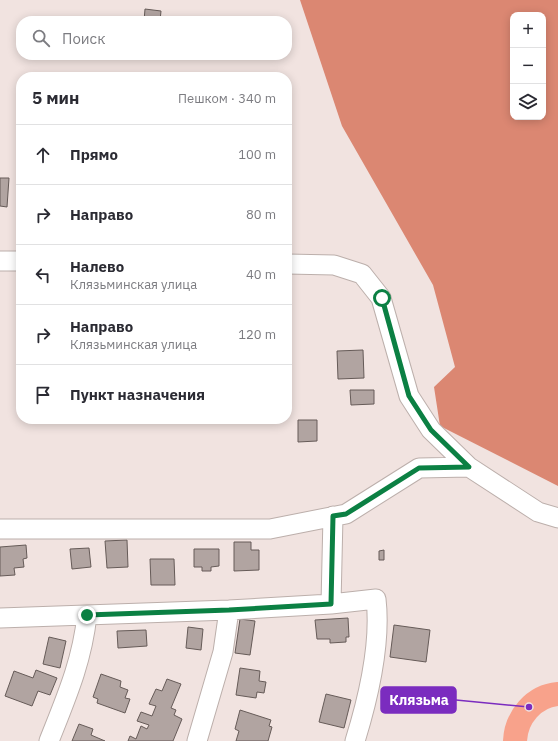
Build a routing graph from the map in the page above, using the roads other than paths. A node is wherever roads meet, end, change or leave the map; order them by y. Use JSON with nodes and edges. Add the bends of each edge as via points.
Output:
{"nodes":[{"id":1,"x":0,"y":261,"type":"edge"},
{"id":2,"x":16,"y":261,"type":"edge"},
{"id":3,"x":292,"y":264,"type":"edge"},
{"id":4,"x":469,"y":467,"type":"junction"},
{"id":5,"x":333,"y":516,"type":"junction"},
{"id":6,"x":558,"y":518,"type":"edge"},
{"id":7,"x":0,"y":529,"type":"edge"},
{"id":8,"x":331,"y":604,"type":"junction"},
{"id":9,"x":229,"y":610,"type":"junction"},
{"id":10,"x":87,"y":615,"type":"junction"},
{"id":11,"x":0,"y":618,"type":"edge"},
{"id":12,"x":49,"y":741,"type":"edge"},
{"id":13,"x":197,"y":741,"type":"edge"},
{"id":14,"x":355,"y":741,"type":"edge"}],
"edges":[{"from":1,"to":2,"type":"street"},
{"from":3,"to":4,"type":"street","via":[[334,265],[362,274],[382,298],[409,396],[431,430]]},
{"from":4,"to":5,"type":"street","via":[[419,468],[346,514]]},
{"from":4,"to":6,"type":"street","via":[[538,512]]},
{"from":5,"to":7,"type":"street","via":[[270,529]]},
{"from":5,"to":8,"type":"street"},
{"from":8,"to":9,"type":"street"},
{"from":8,"to":14,"type":"street","via":[[376,599],[379,620],[375,654]]},
{"from":9,"to":10,"type":"street"},
{"from":9,"to":13,"type":"street","via":[[223,652]]},
{"from":10,"to":11,"type":"street"},
{"from":10,"to":12,"type":"street","via":[[84,642],[73,681]]}]}
